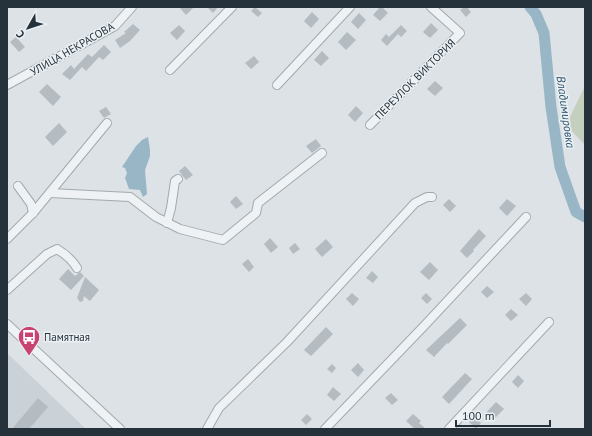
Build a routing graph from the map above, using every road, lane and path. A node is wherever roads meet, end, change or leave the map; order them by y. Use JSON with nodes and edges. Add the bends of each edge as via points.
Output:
{"nodes":[{"id":1,"x":132,"y":7,"type":"edge"},
{"id":2,"x":232,"y":7,"type":"edge"},
{"id":3,"x":350,"y":7,"type":"edge"},
{"id":4,"x":431,"y":7,"type":"edge"},
{"id":5,"x":170,"y":70,"type":"dead end"},
{"id":6,"x":7,"y":85,"type":"edge"},
{"id":7,"x":278,"y":85,"type":"dead end"},
{"id":8,"x":107,"y":123,"type":"dead end"},
{"id":9,"x":370,"y":125,"type":"dead end"},
{"id":10,"x":322,"y":153,"type":"dead end"},
{"id":11,"x":178,"y":179,"type":"dead end"},
{"id":12,"x":18,"y":186,"type":"dead end"},
{"id":13,"x":50,"y":193,"type":"junction"},
{"id":14,"x":432,"y":197,"type":"dead end"},
{"id":15,"x":33,"y":213,"type":"junction"},
{"id":16,"x":526,"y":218,"type":"dead end"},
{"id":17,"x":167,"y":223,"type":"junction"},
{"id":18,"x":7,"y":238,"type":"edge"},
{"id":19,"x":77,"y":268,"type":"dead end"},
{"id":20,"x":7,"y":290,"type":"edge"},
{"id":21,"x":548,"y":322,"type":"dead end"},
{"id":22,"x":8,"y":328,"type":"edge"},
{"id":23,"x":120,"y":429,"type":"edge"},
{"id":24,"x":207,"y":429,"type":"edge"},
{"id":25,"x":325,"y":429,"type":"edge"},
{"id":26,"x":449,"y":429,"type":"edge"}],
"edges":[{"from":1,"to":6,"type":"street","name":"УЛИЦА НЕКРАСОВА","via":[[114,26]]},
{"from":2,"to":5,"type":"street"},
{"from":3,"to":7,"type":"street"},
{"from":4,"to":9,"type":"street","name":"ПЕРЕУЛОК ВИКТОРИЯ","via":[[460,33]]},
{"from":8,"to":13,"type":"street"},
{"from":10,"to":17,"type":"street","via":[[258,203],[256,213],[223,240]]},
{"from":11,"to":17,"type":"street","via":[[175,182]]},
{"from":12,"to":15,"type":"street","via":[[31,204]]},
{"from":13,"to":15,"type":"street"},
{"from":13,"to":17,"type":"street","via":[[130,197]]},
{"from":14,"to":24,"type":"street","via":[[427,196],[415,203],[287,342],[219,408]]},
{"from":15,"to":18,"type":"street"},
{"from":16,"to":25,"type":"street"},
{"from":19,"to":20,"type":"street","via":[[66,254],[57,249],[47,254]]},
{"from":21,"to":26,"type":"street"},
{"from":22,"to":23,"type":"street"}]}
